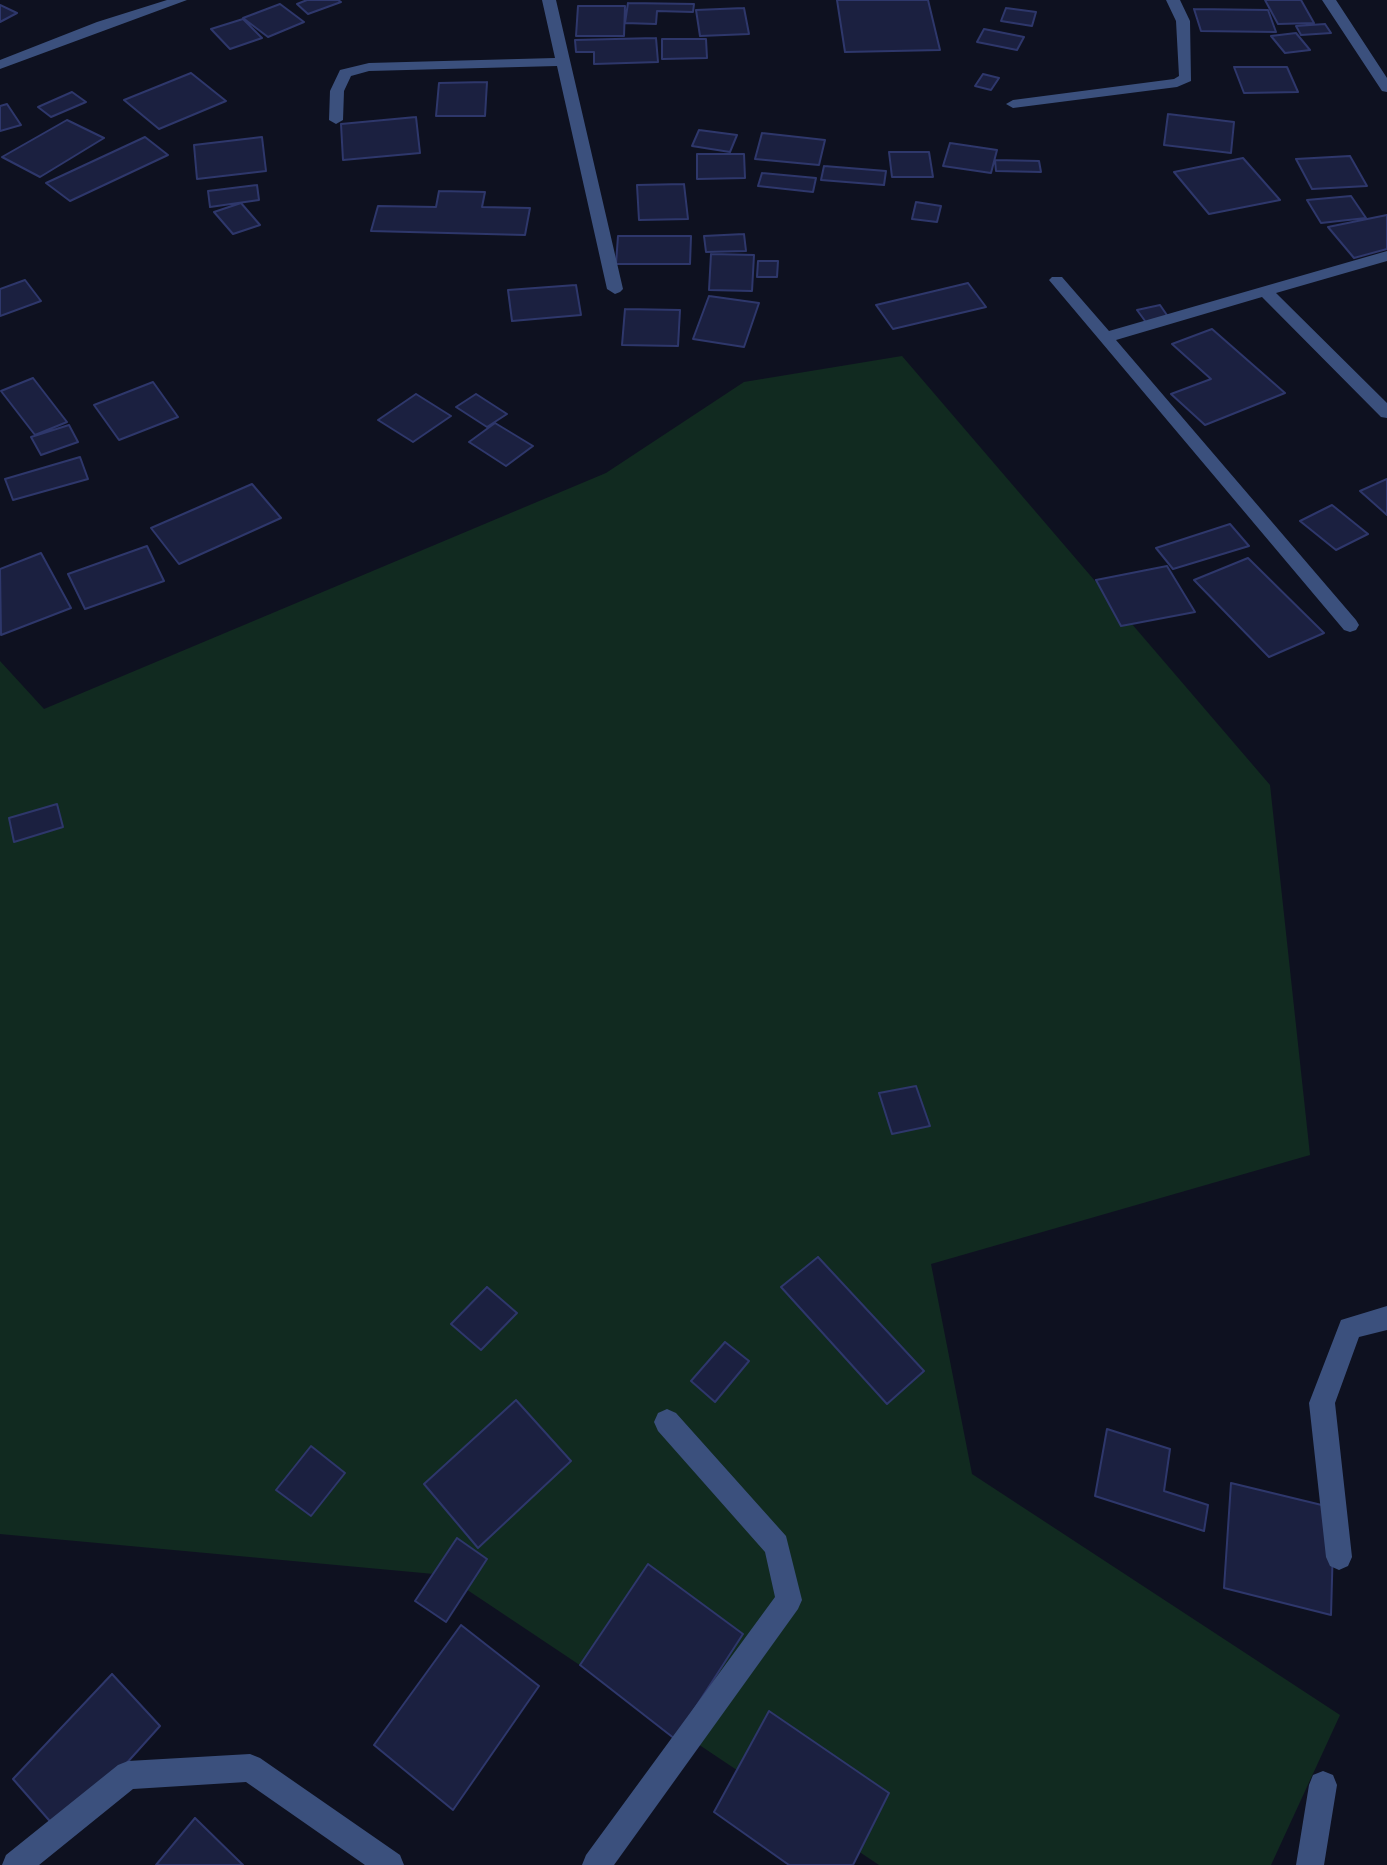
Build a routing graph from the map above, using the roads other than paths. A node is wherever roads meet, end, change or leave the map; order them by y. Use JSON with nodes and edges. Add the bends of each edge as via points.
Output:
{"nodes":[{"id":1,"x":180,"y":0,"type":"edge"},
{"id":2,"x":549,"y":0,"type":"edge"},
{"id":3,"x":1173,"y":0,"type":"edge"},
{"id":4,"x":1329,"y":0,"type":"edge"},
{"id":5,"x":1387,"y":57,"type":"edge"},
{"id":6,"x":1368,"y":60,"type":"junction"},
{"id":7,"x":563,"y":62,"type":"junction"},
{"id":8,"x":0,"y":65,"type":"edge"},
{"id":9,"x":1387,"y":88,"type":"edge"},
{"id":10,"x":1013,"y":104,"type":"dead end"},
{"id":11,"x":336,"y":120,"type":"dead end"},
{"id":12,"x":1387,"y":256,"type":"edge"},
{"id":13,"x":1057,"y":280,"type":"dead end"},
{"id":14,"x":615,"y":289,"type":"dead end"},
{"id":15,"x":1264,"y":290,"type":"junction"},
{"id":16,"x":1104,"y":338,"type":"junction"},
{"id":17,"x":1387,"y":413,"type":"edge"},
{"id":18,"x":1350,"y":625,"type":"dead end"},
{"id":19,"x":1387,"y":1318,"type":"edge"},
{"id":20,"x":667,"y":1422,"type":"dead end"},
{"id":21,"x":1339,"y":1557,"type":"dead end"},
{"id":22,"x":1324,"y":1785,"type":"dead end"},
{"id":23,"x":16,"y":1865,"type":"edge"},
{"id":24,"x":390,"y":1865,"type":"edge"},
{"id":25,"x":596,"y":1865,"type":"edge"},
{"id":26,"x":1310,"y":1865,"type":"edge"}],
"edges":[{"from":1,"to":8,"type":"street"},
{"from":2,"to":7,"type":"street"},
{"from":3,"to":10,"type":"street","via":[[1183,21],[1186,78],[1177,83]]},
{"from":4,"to":6,"type":"street"},
{"from":5,"to":6,"type":"street"},
{"from":6,"to":9,"type":"street"},
{"from":7,"to":11,"type":"street","via":[[369,67],[345,73],[337,92]]},
{"from":7,"to":14,"type":"street"},
{"from":12,"to":15,"type":"street"},
{"from":13,"to":16,"type":"street"},
{"from":15,"to":16,"type":"street"},
{"from":15,"to":17,"type":"street"},
{"from":16,"to":18,"type":"street"},
{"from":19,"to":21,"type":"street","via":[[1350,1328],[1322,1403]]},
{"from":20,"to":25,"type":"street","via":[[777,1545],[789,1600]]},
{"from":22,"to":26,"type":"street"},
{"from":23,"to":24,"type":"street","via":[[128,1775],[250,1768]]}]}
